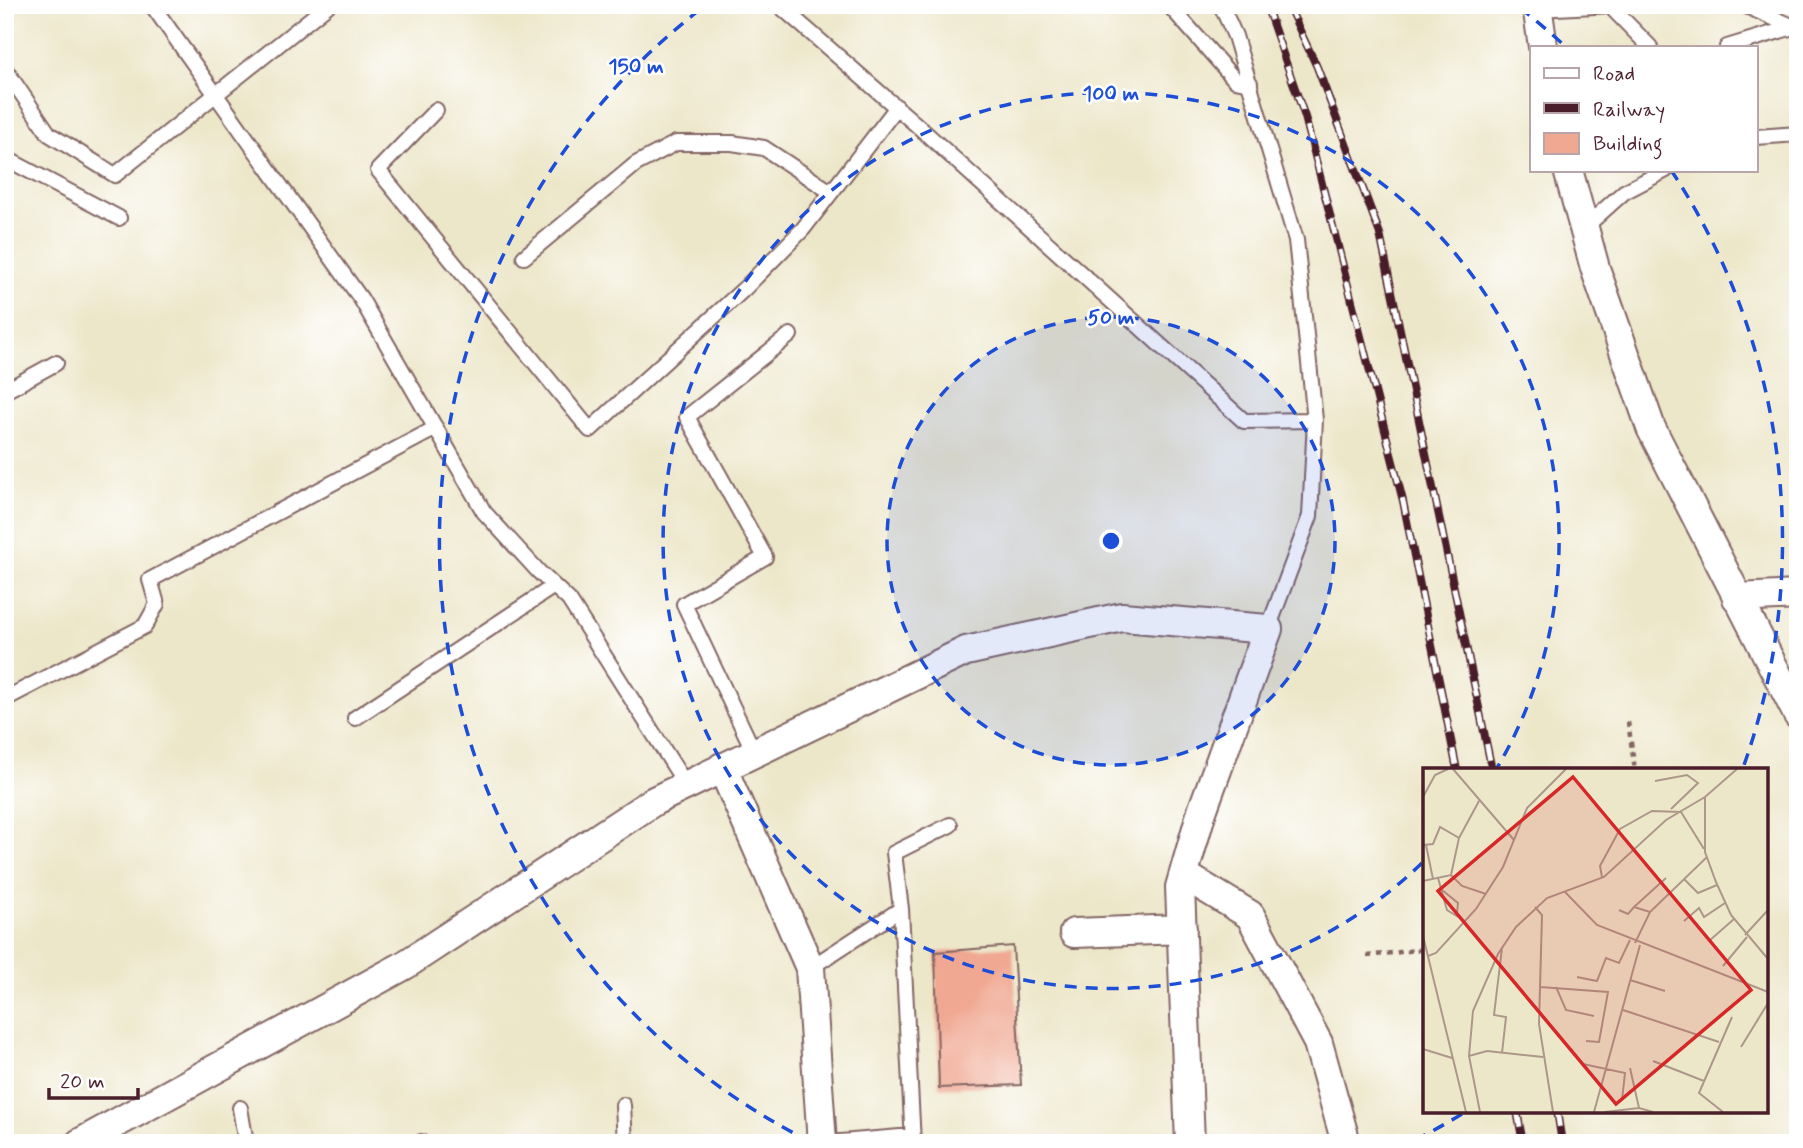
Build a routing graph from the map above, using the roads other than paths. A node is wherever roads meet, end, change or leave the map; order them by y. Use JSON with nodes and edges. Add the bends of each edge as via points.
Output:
{"nodes":[{"id":1,"x":152,"y":5,"type":"edge"},
{"id":2,"x":328,"y":5,"type":"edge"},
{"id":3,"x":779,"y":5,"type":"edge"},
{"id":4,"x":1169,"y":5,"type":"edge"},
{"id":5,"x":1221,"y":5,"type":"edge"},
{"id":6,"x":1744,"y":5,"type":"edge"},
{"id":7,"x":1612,"y":6,"type":"edge"},
{"id":8,"x":1537,"y":7,"type":"edge"},
{"id":9,"x":1795,"y":28,"type":"edge"},
{"id":10,"x":1543,"y":46,"type":"edge"},
{"id":11,"x":1649,"y":46,"type":"edge"},
{"id":12,"x":1731,"y":46,"type":"edge"},
{"id":13,"x":5,"y":69,"type":"edge"},
{"id":14,"x":1250,"y":83,"type":"junction"},
{"id":15,"x":215,"y":95,"type":"junction"},
{"id":16,"x":897,"y":107,"type":"junction"},
{"id":17,"x":436,"y":110,"type":"dead end"},
{"id":18,"x":1798,"y":134,"type":"edge"},
{"id":19,"x":1758,"y":137,"type":"edge"},
{"id":20,"x":5,"y":158,"type":"edge"},
{"id":21,"x":1569,"y":172,"type":"edge"},
{"id":22,"x":1662,"y":172,"type":"edge"},
{"id":23,"x":831,"y":192,"type":"junction"},
{"id":24,"x":119,"y":218,"type":"dead end"},
{"id":25,"x":1584,"y":228,"type":"junction"},
{"id":26,"x":524,"y":257,"type":"dead end"},
{"id":27,"x":790,"y":335,"type":"dead end"},
{"id":28,"x":56,"y":363,"type":"dead end"},
{"id":29,"x":5,"y":391,"type":"edge"},
{"id":30,"x":1315,"y":419,"type":"junction"},
{"id":31,"x":436,"y":428,"type":"junction"},
{"id":32,"x":554,"y":586,"type":"junction"},
{"id":33,"x":1798,"y":595,"type":"edge"},
{"id":34,"x":1737,"y":598,"type":"junction"},
{"id":35,"x":1268,"y":629,"type":"junction"},
{"id":36,"x":5,"y":699,"type":"edge"},
{"id":37,"x":1798,"y":715,"type":"edge"},
{"id":38,"x":355,"y":718,"type":"dead end"},
{"id":39,"x":754,"y":752,"type":"junction"},
{"id":40,"x":722,"y":767,"type":"junction"},
{"id":41,"x":687,"y":785,"type":"junction"},
{"id":42,"x":950,"y":825,"type":"dead end"},
{"id":43,"x":1184,"y":875,"type":"junction"},
{"id":44,"x":901,"y":909,"type":"junction"},
{"id":45,"x":1182,"y":929,"type":"junction"},
{"id":46,"x":1074,"y":933,"type":"dead end"},
{"id":47,"x":810,"y":968,"type":"junction"},
{"id":48,"x":623,"y":1105,"type":"dead end"},
{"id":49,"x":240,"y":1108,"type":"dead end"},
{"id":50,"x":913,"y":1140,"type":"edge"},
{"id":51,"x":79,"y":1143,"type":"edge"},
{"id":52,"x":246,"y":1143,"type":"edge"},
{"id":53,"x":625,"y":1143,"type":"edge"},
{"id":54,"x":822,"y":1143,"type":"edge"},
{"id":55,"x":829,"y":1143,"type":"edge"},
{"id":56,"x":1190,"y":1143,"type":"edge"},
{"id":57,"x":1346,"y":1143,"type":"edge"}],
"edges":[{"from":1,"to":15,"type":"lane"},
{"from":2,"to":15,"type":"lane"},
{"from":3,"to":16,"type":"lane"},
{"from":4,"to":14,"type":"lane","via":[[1235,80]]},
{"from":5,"to":14,"type":"lane"},
{"from":6,"to":9,"type":"lane"},
{"from":7,"to":8,"type":"lane"},
{"from":7,"to":11,"type":"lane"},
{"from":8,"to":10,"type":"street"},
{"from":9,"to":12,"type":"lane"},
{"from":13,"to":15,"type":"lane","via":[[48,134],[115,174]]},
{"from":14,"to":30,"type":"lane","via":[[1296,240]]},
{"from":15,"to":31,"type":"lane","via":[[361,299]]},
{"from":16,"to":23,"type":"lane"},
{"from":16,"to":30,"type":"lane","via":[[1244,421]]},
{"from":17,"to":23,"type":"lane","via":[[377,170],[590,430],[745,288],[803,229]]},
{"from":18,"to":19,"type":"lane"},
{"from":20,"to":24,"type":"lane"},
{"from":21,"to":25,"type":"street"},
{"from":22,"to":25,"type":"lane","via":[[1624,192]]},
{"from":23,"to":26,"type":"lane","via":[[764,148],[732,143],[676,144],[636,164]]},
{"from":25,"to":34,"type":"street","via":[[1651,428]]},
{"from":27,"to":39,"type":"lane","via":[[687,417],[765,557],[684,604]]},
{"from":28,"to":29,"type":"lane"},
{"from":30,"to":35,"type":"lane","via":[[1310,516]]},
{"from":31,"to":32,"type":"lane","via":[[484,512]]},
{"from":31,"to":36,"type":"lane","via":[[150,580],[157,604],[145,626]]},
{"from":32,"to":38,"type":"lane"},
{"from":32,"to":41,"type":"lane","via":[[569,600]]},
{"from":33,"to":34,"type":"street"},
{"from":34,"to":37,"type":"street"},
{"from":35,"to":39,"type":"street","via":[[1122,617],[966,651]]},
{"from":35,"to":43,"type":"street","via":[[1201,814]]},
{"from":39,"to":40,"type":"street"},
{"from":40,"to":41,"type":"street"},
{"from":40,"to":47,"type":"street"},
{"from":41,"to":51,"type":"street","via":[[654,801],[405,965]]},
{"from":42,"to":44,"type":"lane","via":[[894,853]]},
{"from":43,"to":45,"type":"street","via":[[1180,887]]},
{"from":43,"to":57,"type":"street","via":[[1250,915],[1318,1043]]},
{"from":44,"to":47,"type":"lane"},
{"from":44,"to":50,"type":"lane"},
{"from":45,"to":46,"type":"street"},
{"from":45,"to":56,"type":"street"},
{"from":47,"to":54,"type":"street"},
{"from":48,"to":53,"type":"lane"},
{"from":49,"to":52,"type":"lane"},
{"from":50,"to":55,"type":"lane"}]}
